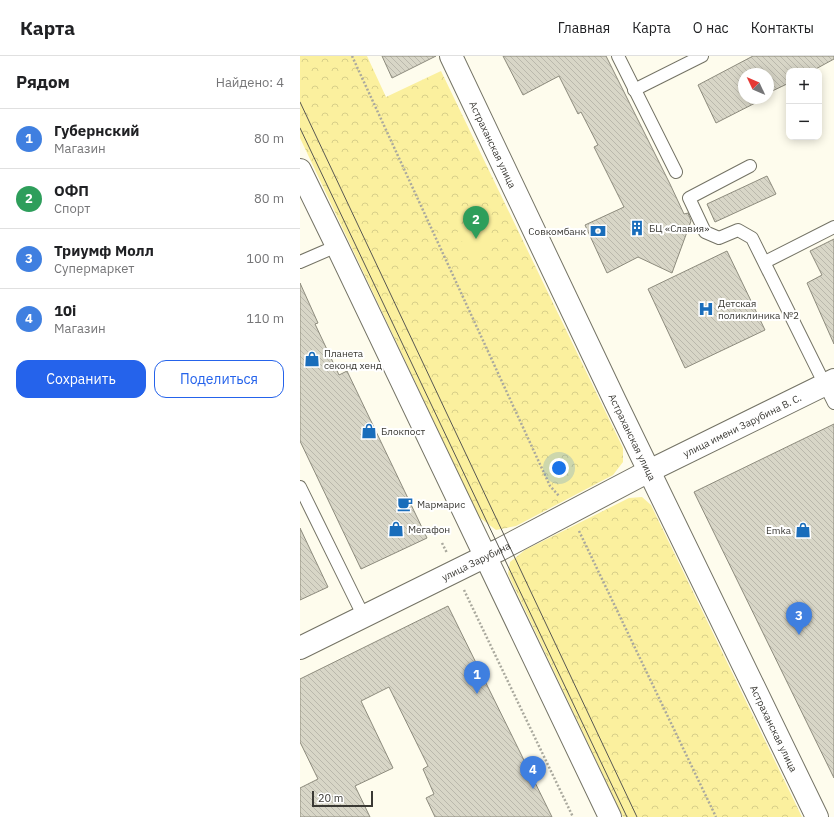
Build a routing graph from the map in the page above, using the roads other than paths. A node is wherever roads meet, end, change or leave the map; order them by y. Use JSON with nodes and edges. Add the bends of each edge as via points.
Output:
{"nodes":[{"id":1,"x":451,"y":56,"type":"edge"},
{"id":2,"x":618,"y":56,"type":"edge"},
{"id":3,"x":702,"y":56,"type":"edge"},
{"id":4,"x":634,"y":90,"type":"junction"},
{"id":5,"x":750,"y":166,"type":"dead end"},
{"id":6,"x":300,"y":170,"type":"edge"},
{"id":7,"x":676,"y":172,"type":"dead end"},
{"id":8,"x":834,"y":227,"type":"edge"},
{"id":9,"x":337,"y":246,"type":"junction"},
{"id":10,"x":300,"y":262,"type":"edge"},
{"id":11,"x":765,"y":262,"type":"junction"},
{"id":12,"x":831,"y":389,"type":"edge"},
{"id":13,"x":649,"y":471,"type":"junction"},
{"id":14,"x":300,"y":487,"type":"edge"},
{"id":15,"x":486,"y":556,"type":"junction"},
{"id":16,"x":364,"y":617,"type":"junction"},
{"id":17,"x":300,"y":648,"type":"edge"},
{"id":18,"x":610,"y":817,"type":"edge"},
{"id":19,"x":816,"y":817,"type":"edge"}],
"edges":[{"from":1,"to":13,"type":"main road","name":"Астраханская улица"},
{"from":2,"to":4,"type":"lane"},
{"from":3,"to":4,"type":"lane"},
{"from":4,"to":7,"type":"lane"},
{"from":5,"to":11,"type":"lane","via":[[689,198],[705,232],[720,238],[738,230],[752,238]]},
{"from":6,"to":9,"type":"main road"},
{"from":8,"to":11,"type":"lane"},
{"from":9,"to":10,"type":"lane"},
{"from":9,"to":15,"type":"main road"},
{"from":11,"to":12,"type":"lane"},
{"from":12,"to":13,"type":"main road","name":"улица имени Зарубина В. С."},
{"from":13,"to":15,"type":"main road","name":"улица Зарубина"},
{"from":13,"to":19,"type":"main road","name":"Астраханская улица"},
{"from":14,"to":16,"type":"lane"},
{"from":15,"to":16,"type":"main road","name":"улица Зарубина"},
{"from":15,"to":18,"type":"main road"},
{"from":16,"to":17,"type":"main road","name":"улица Зарубина"}]}
